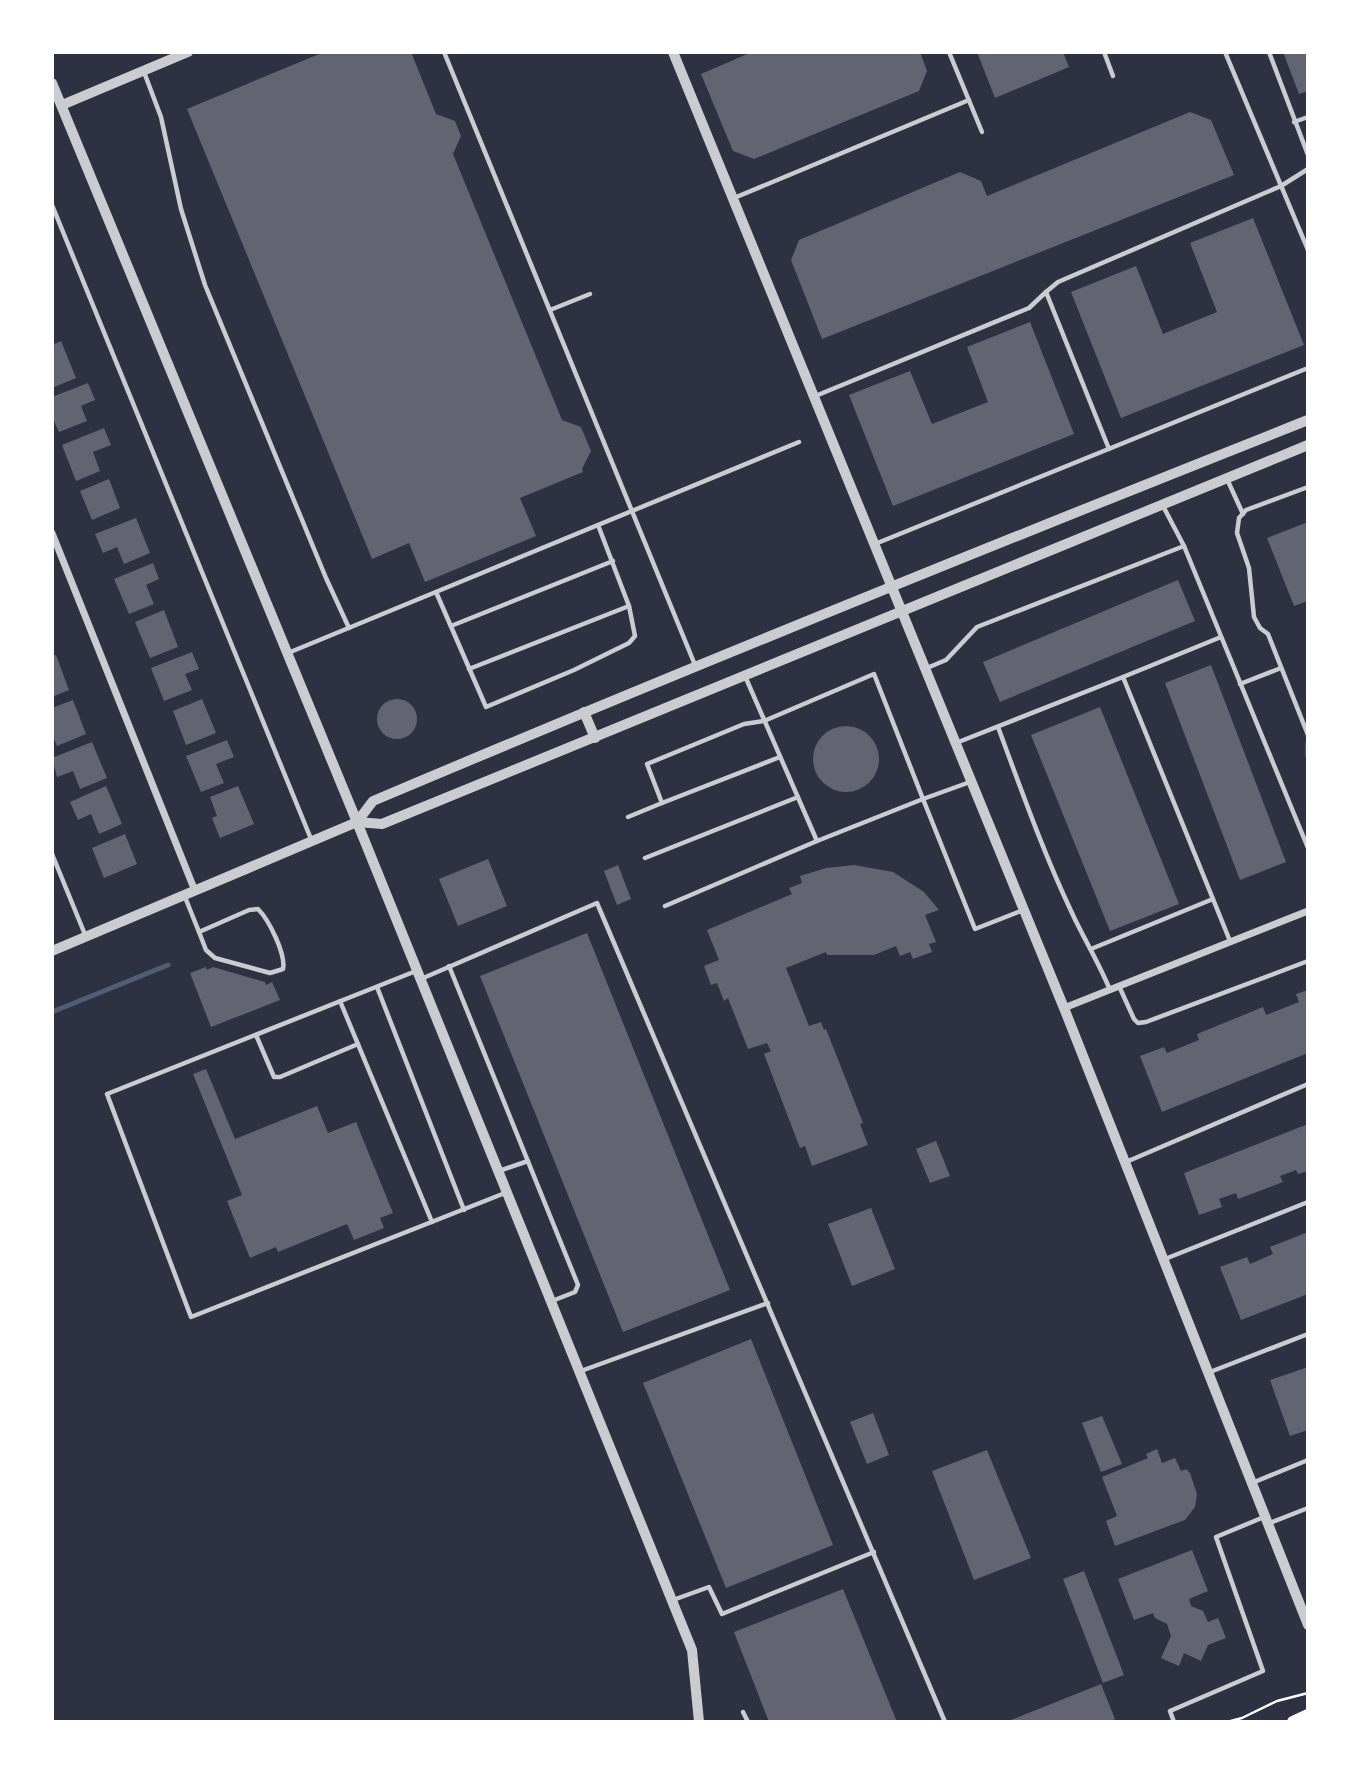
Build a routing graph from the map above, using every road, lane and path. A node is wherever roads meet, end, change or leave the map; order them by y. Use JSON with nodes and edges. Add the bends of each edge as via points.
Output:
{"nodes":[{"id":1,"x":188,"y":52,"type":"edge"},
{"id":2,"x":444,"y":52,"type":"edge"},
{"id":3,"x":673,"y":52,"type":"edge"},
{"id":4,"x":949,"y":52,"type":"edge"},
{"id":5,"x":1104,"y":52,"type":"edge"},
{"id":6,"x":1225,"y":52,"type":"edge"},
{"id":7,"x":1269,"y":52,"type":"edge"},
{"id":8,"x":144,"y":71,"type":"junction"},
{"id":9,"x":1113,"y":76,"type":"dead end"},
{"id":10,"x":52,"y":83,"type":"edge"},
{"id":11,"x":969,"y":100,"type":"junction"},
{"id":12,"x":62,"y":105,"type":"junction"},
{"id":13,"x":1307,"y":117,"type":"edge"},
{"id":14,"x":1294,"y":122,"type":"junction"},
{"id":15,"x":982,"y":132,"type":"dead end"},
{"id":16,"x":1307,"y":155,"type":"edge"},
{"id":17,"x":1307,"y":169,"type":"edge"},
{"id":18,"x":1281,"y":186,"type":"junction"},
{"id":19,"x":733,"y":198,"type":"junction"},
{"id":20,"x":52,"y":205,"type":"edge"},
{"id":21,"x":1307,"y":250,"type":"edge"},
{"id":22,"x":1046,"y":292,"type":"junction"},
{"id":23,"x":590,"y":294,"type":"dead end"},
{"id":24,"x":550,"y":310,"type":"junction"},
{"id":25,"x":1307,"y":368,"type":"edge"},
{"id":26,"x":813,"y":397,"type":"junction"},
{"id":27,"x":1307,"y":420,"type":"edge"},
{"id":28,"x":799,"y":442,"type":"dead end"},
{"id":29,"x":1307,"y":446,"type":"edge"},
{"id":30,"x":1109,"y":449,"type":"junction"},
{"id":31,"x":1227,"y":478,"type":"junction"},
{"id":32,"x":1307,"y":487,"type":"edge"},
{"id":33,"x":1162,"y":505,"type":"junction"},
{"id":34,"x":632,"y":511,"type":"junction"},
{"id":35,"x":1243,"y":514,"type":"junction"},
{"id":36,"x":598,"y":524,"type":"junction"},
{"id":37,"x":52,"y":533,"type":"edge"},
{"id":38,"x":874,"y":544,"type":"junction"},
{"id":39,"x":1184,"y":546,"type":"junction"},
{"id":40,"x":613,"y":561,"type":"junction"},
{"id":41,"x":891,"y":586,"type":"junction"},
{"id":42,"x":436,"y":592,"type":"junction"},
{"id":43,"x":629,"y":606,"type":"junction"},
{"id":44,"x":901,"y":611,"type":"junction"},
{"id":45,"x":451,"y":626,"type":"junction"},
{"id":46,"x":349,"y":628,"type":"junction"},
{"id":47,"x":1221,"y":636,"type":"junction"},
{"id":48,"x":287,"y":653,"type":"junction"},
{"id":49,"x":695,"y":666,"type":"junction"},
{"id":50,"x":1281,"y":668,"type":"junction"},
{"id":51,"x":469,"y":669,"type":"junction"},
{"id":52,"x":925,"y":669,"type":"junction"},
{"id":53,"x":745,"y":676,"type":"junction"},
{"id":54,"x":1123,"y":677,"type":"junction"},
{"id":55,"x":1240,"y":684,"type":"junction"},
{"id":56,"x":584,"y":712,"type":"junction"},
{"id":57,"x":764,"y":721,"type":"junction"},
{"id":58,"x":998,"y":727,"type":"junction"},
{"id":59,"x":1307,"y":735,"type":"edge"},
{"id":60,"x":595,"y":738,"type":"junction"},
{"id":61,"x":1307,"y":743,"type":"edge"},
{"id":62,"x":956,"y":744,"type":"junction"},
{"id":63,"x":780,"y":757,"type":"junction"},
{"id":64,"x":1307,"y":757,"type":"edge"},
{"id":65,"x":971,"y":782,"type":"junction"},
{"id":66,"x":798,"y":797,"type":"junction"},
{"id":67,"x":923,"y":799,"type":"junction"},
{"id":68,"x":662,"y":803,"type":"junction"},
{"id":69,"x":628,"y":817,"type":"dead end"},
{"id":70,"x":357,"y":822,"type":"junction"},
{"id":71,"x":312,"y":841,"type":"junction"},
{"id":72,"x":817,"y":841,"type":"junction"},
{"id":73,"x":1307,"y":848,"type":"edge"},
{"id":74,"x":52,"y":854,"type":"edge"},
{"id":75,"x":645,"y":858,"type":"dead end"},
{"id":76,"x":190,"y":894,"type":"junction"},
{"id":77,"x":1213,"y":899,"type":"junction"},
{"id":78,"x":665,"y":906,"type":"dead end"},
{"id":79,"x":1023,"y":910,"type":"junction"},
{"id":80,"x":1307,"y":911,"type":"edge"},
{"id":81,"x":199,"y":932,"type":"junction"},
{"id":82,"x":86,"y":937,"type":"junction"},
{"id":83,"x":1230,"y":942,"type":"junction"},
{"id":84,"x":1090,"y":949,"type":"junction"},
{"id":85,"x":52,"y":951,"type":"edge"},
{"id":86,"x":1307,"y":961,"type":"edge"},
{"id":87,"x":449,"y":967,"type":"junction"},
{"id":88,"x":419,"y":975,"type":"junction"},
{"id":89,"x":1119,"y":986,"type":"junction"},
{"id":90,"x":377,"y":987,"type":"junction"},
{"id":91,"x":1110,"y":990,"type":"junction"},
{"id":92,"x":341,"y":1001,"type":"junction"},
{"id":93,"x":1064,"y":1008,"type":"junction"},
{"id":94,"x":256,"y":1035,"type":"junction"},
{"id":95,"x":358,"y":1044,"type":"junction"},
{"id":96,"x":1307,"y":1084,"type":"edge"},
{"id":97,"x":528,"y":1161,"type":"junction"},
{"id":98,"x":1125,"y":1163,"type":"junction"},
{"id":99,"x":498,"y":1171,"type":"junction"},
{"id":100,"x":507,"y":1193,"type":"junction"},
{"id":101,"x":1307,"y":1202,"type":"edge"},
{"id":102,"x":464,"y":1210,"type":"junction"},
{"id":103,"x":432,"y":1222,"type":"junction"},
{"id":104,"x":1163,"y":1260,"type":"junction"},
{"id":105,"x":551,"y":1301,"type":"junction"},
{"id":106,"x":768,"y":1303,"type":"junction"},
{"id":107,"x":1307,"y":1334,"type":"edge"},
{"id":108,"x":579,"y":1372,"type":"junction"},
{"id":109,"x":1208,"y":1373,"type":"junction"},
{"id":110,"x":1307,"y":1460,"type":"edge"},
{"id":111,"x":1252,"y":1483,"type":"junction"},
{"id":112,"x":1307,"y":1508,"type":"edge"},
{"id":113,"x":1266,"y":1521,"type":"junction"},
{"id":114,"x":874,"y":1552,"type":"junction"},
{"id":115,"x":672,"y":1601,"type":"junction"},
{"id":116,"x":1307,"y":1625,"type":"edge"},
{"id":117,"x":1307,"y":1693,"type":"edge"},
{"id":118,"x":743,"y":1712,"type":"dead end"},
{"id":119,"x":1307,"y":1715,"type":"edge"},
{"id":120,"x":699,"y":1721,"type":"edge"},
{"id":121,"x":748,"y":1721,"type":"edge"},
{"id":122,"x":945,"y":1721,"type":"edge"},
{"id":123,"x":1174,"y":1721,"type":"edge"},
{"id":124,"x":1227,"y":1721,"type":"edge"},
{"id":125,"x":1293,"y":1721,"type":"edge"}],
"edges":[{"from":1,"to":8,"type":"street"},
{"from":2,"to":24,"type":"lane"},
{"from":3,"to":19,"type":"street"},
{"from":4,"to":11,"type":"lane"},
{"from":5,"to":9,"type":"lane"},
{"from":6,"to":18,"type":"lane"},
{"from":7,"to":14,"type":"lane"},
{"from":8,"to":12,"type":"street"},
{"from":8,"to":46,"type":"lane","via":[[161,117],[181,209],[205,285]]},
{"from":10,"to":12,"type":"street"},
{"from":11,"to":15,"type":"lane"},
{"from":11,"to":19,"type":"lane"},
{"from":12,"to":48,"type":"street"},
{"from":13,"to":14,"type":"lane"},
{"from":14,"to":16,"type":"lane"},
{"from":17,"to":18,"type":"lane"},
{"from":18,"to":21,"type":"lane"},
{"from":18,"to":22,"type":"lane","via":[[1058,282]]},
{"from":19,"to":26,"type":"street"},
{"from":20,"to":71,"type":"lane"},
{"from":22,"to":26,"type":"lane","via":[[1029,308]]},
{"from":22,"to":30,"type":"lane"},
{"from":23,"to":24,"type":"lane"},
{"from":24,"to":34,"type":"lane"},
{"from":25,"to":30,"type":"lane"},
{"from":26,"to":38,"type":"street"},
{"from":27,"to":41,"type":"street"},
{"from":28,"to":34,"type":"lane"},
{"from":29,"to":31,"type":"street"},
{"from":30,"to":38,"type":"lane"},
{"from":31,"to":33,"type":"street"},
{"from":31,"to":35,"type":"lane"},
{"from":32,"to":35,"type":"lane"},
{"from":33,"to":39,"type":"lane"},
{"from":33,"to":44,"type":"street"},
{"from":34,"to":36,"type":"lane"},
{"from":34,"to":49,"type":"lane"},
{"from":35,"to":50,"type":"lane","via":[[1237,533],[1249,568],[1254,617],[1268,634]]},
{"from":36,"to":40,"type":"lane"},
{"from":36,"to":42,"type":"lane"},
{"from":37,"to":76,"type":"street"},
{"from":38,"to":41,"type":"street"},
{"from":39,"to":47,"type":"lane"},
{"from":39,"to":52,"type":"lane","via":[[977,627],[946,660]]},
{"from":40,"to":43,"type":"lane"},
{"from":40,"to":45,"type":"lane"},
{"from":41,"to":44,"type":"street"},
{"from":41,"to":49,"type":"street"},
{"from":42,"to":45,"type":"lane"},
{"from":42,"to":46,"type":"lane"},
{"from":43,"to":51,"type":"lane"},
{"from":43,"to":51,"type":"lane","via":[[635,636],[629,643],[486,707]]},
{"from":44,"to":52,"type":"street"},
{"from":44,"to":53,"type":"street"},
{"from":45,"to":51,"type":"lane"},
{"from":46,"to":48,"type":"lane"},
{"from":47,"to":54,"type":"lane"},
{"from":47,"to":55,"type":"lane"},
{"from":48,"to":70,"type":"street"},
{"from":49,"to":56,"type":"street"},
{"from":50,"to":55,"type":"lane"},
{"from":50,"to":59,"type":"lane"},
{"from":52,"to":62,"type":"street"},
{"from":53,"to":57,"type":"lane"},
{"from":53,"to":60,"type":"street"},
{"from":54,"to":58,"type":"lane"},
{"from":54,"to":77,"type":"lane"},
{"from":55,"to":73,"type":"lane"},
{"from":56,"to":60,"type":"street"},
{"from":56,"to":70,"type":"street","via":[[373,801]]},
{"from":57,"to":63,"type":"lane"},
{"from":57,"to":67,"type":"lane","via":[[874,674]]},
{"from":57,"to":68,"type":"lane","via":[[744,723],[647,764]]},
{"from":58,"to":62,"type":"lane"},
{"from":58,"to":84,"type":"lane","via":[[1052,868]]},
{"from":60,"to":70,"type":"street","via":[[382,824]]},
{"from":61,"to":64,"type":"lane"},
{"from":62,"to":65,"type":"street"},
{"from":63,"to":66,"type":"lane"},
{"from":63,"to":68,"type":"lane"},
{"from":65,"to":67,"type":"lane"},
{"from":65,"to":79,"type":"street"},
{"from":66,"to":72,"type":"lane"},
{"from":66,"to":75,"type":"lane"},
{"from":67,"to":72,"type":"lane"},
{"from":67,"to":79,"type":"lane","via":[[975,929]]},
{"from":68,"to":69,"type":"lane"},
{"from":70,"to":71,"type":"street"},
{"from":70,"to":88,"type":"street"},
{"from":71,"to":76,"type":"street"},
{"from":72,"to":78,"type":"lane"},
{"from":74,"to":82,"type":"lane"},
{"from":76,"to":81,"type":"lane"},
{"from":76,"to":82,"type":"street"},
{"from":77,"to":83,"type":"lane"},
{"from":77,"to":84,"type":"lane"},
{"from":79,"to":93,"type":"street"},
{"from":80,"to":83,"type":"street"},
{"from":81,"to":81,"type":"lane","via":[[215,958],[270,974],[283,969],[266,916],[258,909]]},
{"from":82,"to":85,"type":"street"},
{"from":83,"to":89,"type":"street"},
{"from":84,"to":91,"type":"lane"},
{"from":86,"to":89,"type":"lane","via":[[1146,1023],[1134,1019]]},
{"from":87,"to":88,"type":"lane"},
{"from":87,"to":97,"type":"lane"},
{"from":87,"to":106,"type":"lane","via":[[597,903]]},
{"from":88,"to":90,"type":"lane"},
{"from":88,"to":99,"type":"street"},
{"from":89,"to":91,"type":"street"},
{"from":90,"to":92,"type":"lane"},
{"from":90,"to":102,"type":"lane"},
{"from":91,"to":93,"type":"street"},
{"from":92,"to":94,"type":"lane"},
{"from":92,"to":95,"type":"lane"},
{"from":93,"to":98,"type":"street"},
{"from":94,"to":95,"type":"lane","via":[[274,1077]]},
{"from":94,"to":103,"type":"lane","via":[[107,1094],[191,1317]]},
{"from":95,"to":103,"type":"lane"},
{"from":96,"to":98,"type":"lane"},
{"from":97,"to":99,"type":"lane"},
{"from":97,"to":105,"type":"lane","via":[[578,1285],[575,1292]]},
{"from":98,"to":104,"type":"street"},
{"from":99,"to":100,"type":"street"},
{"from":100,"to":102,"type":"lane"},
{"from":100,"to":105,"type":"street"},
{"from":101,"to":104,"type":"lane"},
{"from":102,"to":103,"type":"lane"},
{"from":104,"to":109,"type":"street"},
{"from":105,"to":108,"type":"street"},
{"from":106,"to":108,"type":"lane"},
{"from":106,"to":114,"type":"lane"},
{"from":107,"to":109,"type":"lane"},
{"from":108,"to":115,"type":"street"},
{"from":109,"to":111,"type":"street"},
{"from":110,"to":111,"type":"lane"},
{"from":111,"to":113,"type":"street"},
{"from":112,"to":113,"type":"lane"},
{"from":113,"to":116,"type":"street"},
{"from":113,"to":123,"type":"lane","via":[[1216,1537],[1263,1671],[1170,1711]]},
{"from":114,"to":115,"type":"lane","via":[[722,1614],[709,1587]]},
{"from":114,"to":122,"type":"lane"},
{"from":115,"to":120,"type":"street","via":[[692,1650]]},
{"from":117,"to":124,"type":"path"},
{"from":118,"to":121,"type":"lane"},
{"from":119,"to":125,"type":"main road"}]}
